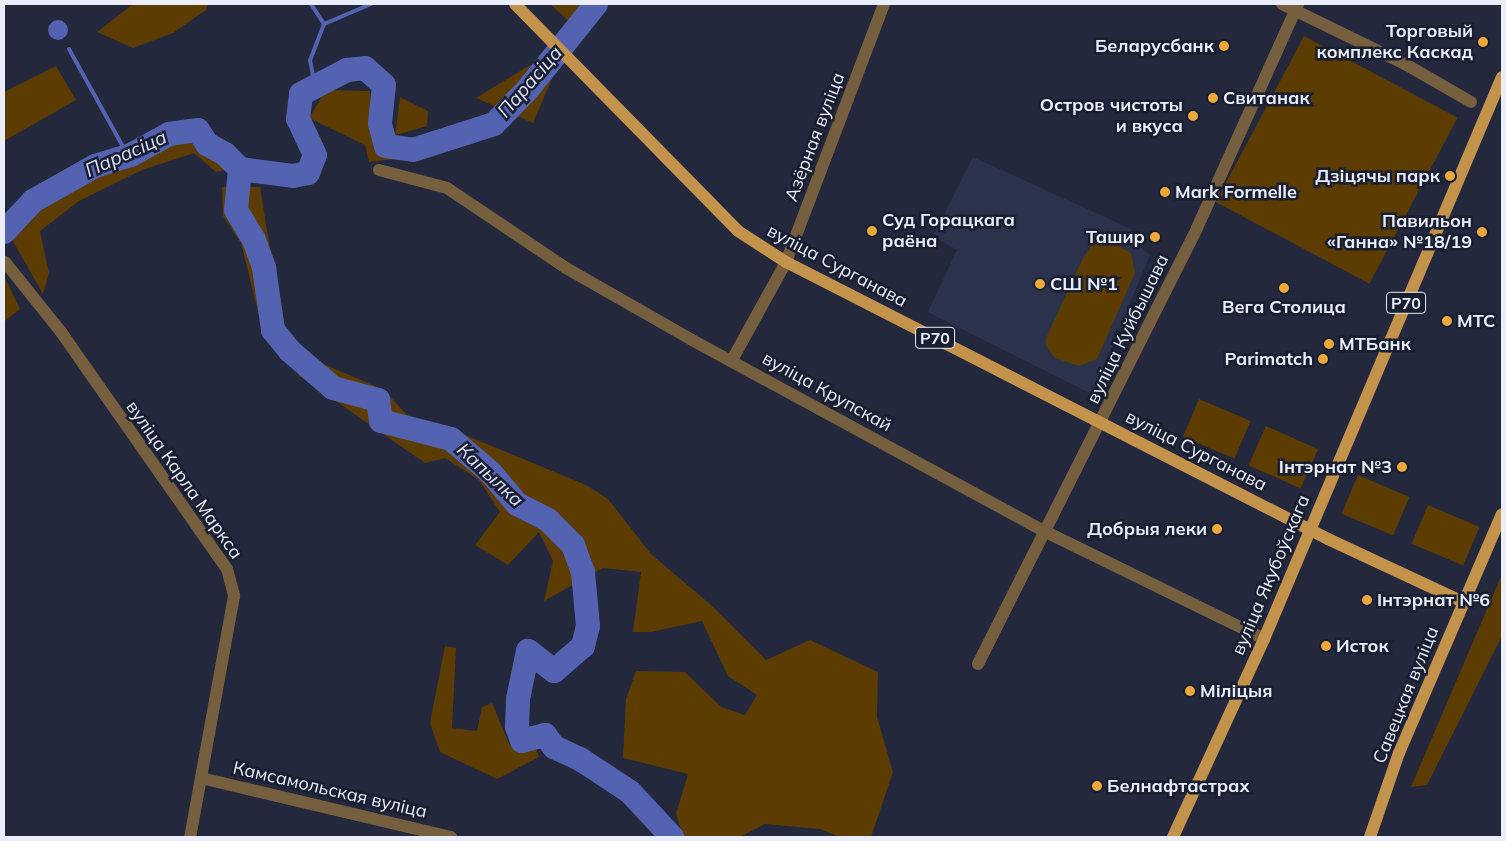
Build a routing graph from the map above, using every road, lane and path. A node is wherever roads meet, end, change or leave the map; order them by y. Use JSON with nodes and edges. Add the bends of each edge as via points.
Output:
{"nodes":[{"id":1,"x":515,"y":4,"type":"edge"},
{"id":2,"x":884,"y":4,"type":"edge"},
{"id":3,"x":1282,"y":4,"type":"edge"},
{"id":4,"x":1296,"y":7,"type":"edge"},
{"id":5,"x":1502,"y":76,"type":"edge"},
{"id":6,"x":1471,"y":102,"type":"dead end"},
{"id":7,"x":379,"y":170,"type":"dead end"},
{"id":8,"x":5,"y":262,"type":"dead end"},
{"id":9,"x":786,"y":262,"type":"junction"},
{"id":10,"x":732,"y":360,"type":"junction"},
{"id":11,"x":1101,"y":423,"type":"junction"},
{"id":12,"x":1502,"y":515,"type":"edge"},
{"id":13,"x":1310,"y":530,"type":"junction"},
{"id":14,"x":1046,"y":532,"type":"junction"},
{"id":15,"x":1463,"y":602,"type":"junction"},
{"id":16,"x":1264,"y":639,"type":"junction"},
{"id":17,"x":978,"y":664,"type":"dead end"},
{"id":18,"x":201,"y":778,"type":"junction"},
{"id":19,"x":190,"y":837,"type":"edge"},
{"id":20,"x":451,"y":837,"type":"edge"},
{"id":21,"x":1173,"y":837,"type":"edge"},
{"id":22,"x":1370,"y":837,"type":"edge"}],
"edges":[{"from":1,"to":9,"type":"main road","name":"вуліца Сурганава","number":"Р70","via":[[738,231]]},
{"from":2,"to":9,"type":"street","name":"Азёрная вуліца"},
{"from":3,"to":4,"type":"street"},
{"from":4,"to":6,"type":"street"},
{"from":4,"to":11,"type":"street","name":"вуліца Куйбышава","via":[[1200,221]]},
{"from":5,"to":13,"type":"main road","name":"вуліца Якубоўскага","number":"Р70"},
{"from":7,"to":10,"type":"street","name":"вуліца Крупскай","via":[[447,188],[566,268]]},
{"from":8,"to":18,"type":"street","name":"вуліца Карла Маркса","via":[[61,332],[227,569],[234,596]]},
{"from":9,"to":10,"type":"street","name":"Азёрная вуліца"},
{"from":9,"to":11,"type":"main road","name":"вуліца Сурганава","number":"Р70"},
{"from":10,"to":14,"type":"street","name":"вуліца Крупскай"},
{"from":11,"to":13,"type":"main road","name":"вуліца Сурганава","number":"Р70"},
{"from":11,"to":14,"type":"street","name":"вуліца Куйбышава"},
{"from":12,"to":15,"type":"main road","name":"Савецкая вуліца"},
{"from":13,"to":15,"type":"main road","name":"вуліца Сурганава"},
{"from":13,"to":16,"type":"main road","name":"вуліца Якубоўскага"},
{"from":14,"to":16,"type":"street","name":"вуліца Крупскай"},
{"from":14,"to":17,"type":"street","name":"вуліца Куйбышава"},
{"from":15,"to":22,"type":"main road","name":"Савецкая вуліца","via":[[1399,753]]},
{"from":16,"to":21,"type":"main road","name":"вуліца Якубоўскага"},
{"from":18,"to":19,"type":"street","name":"вуліца Карла Маркса"},
{"from":18,"to":20,"type":"street","name":"Камсамольская вуліца"}]}
